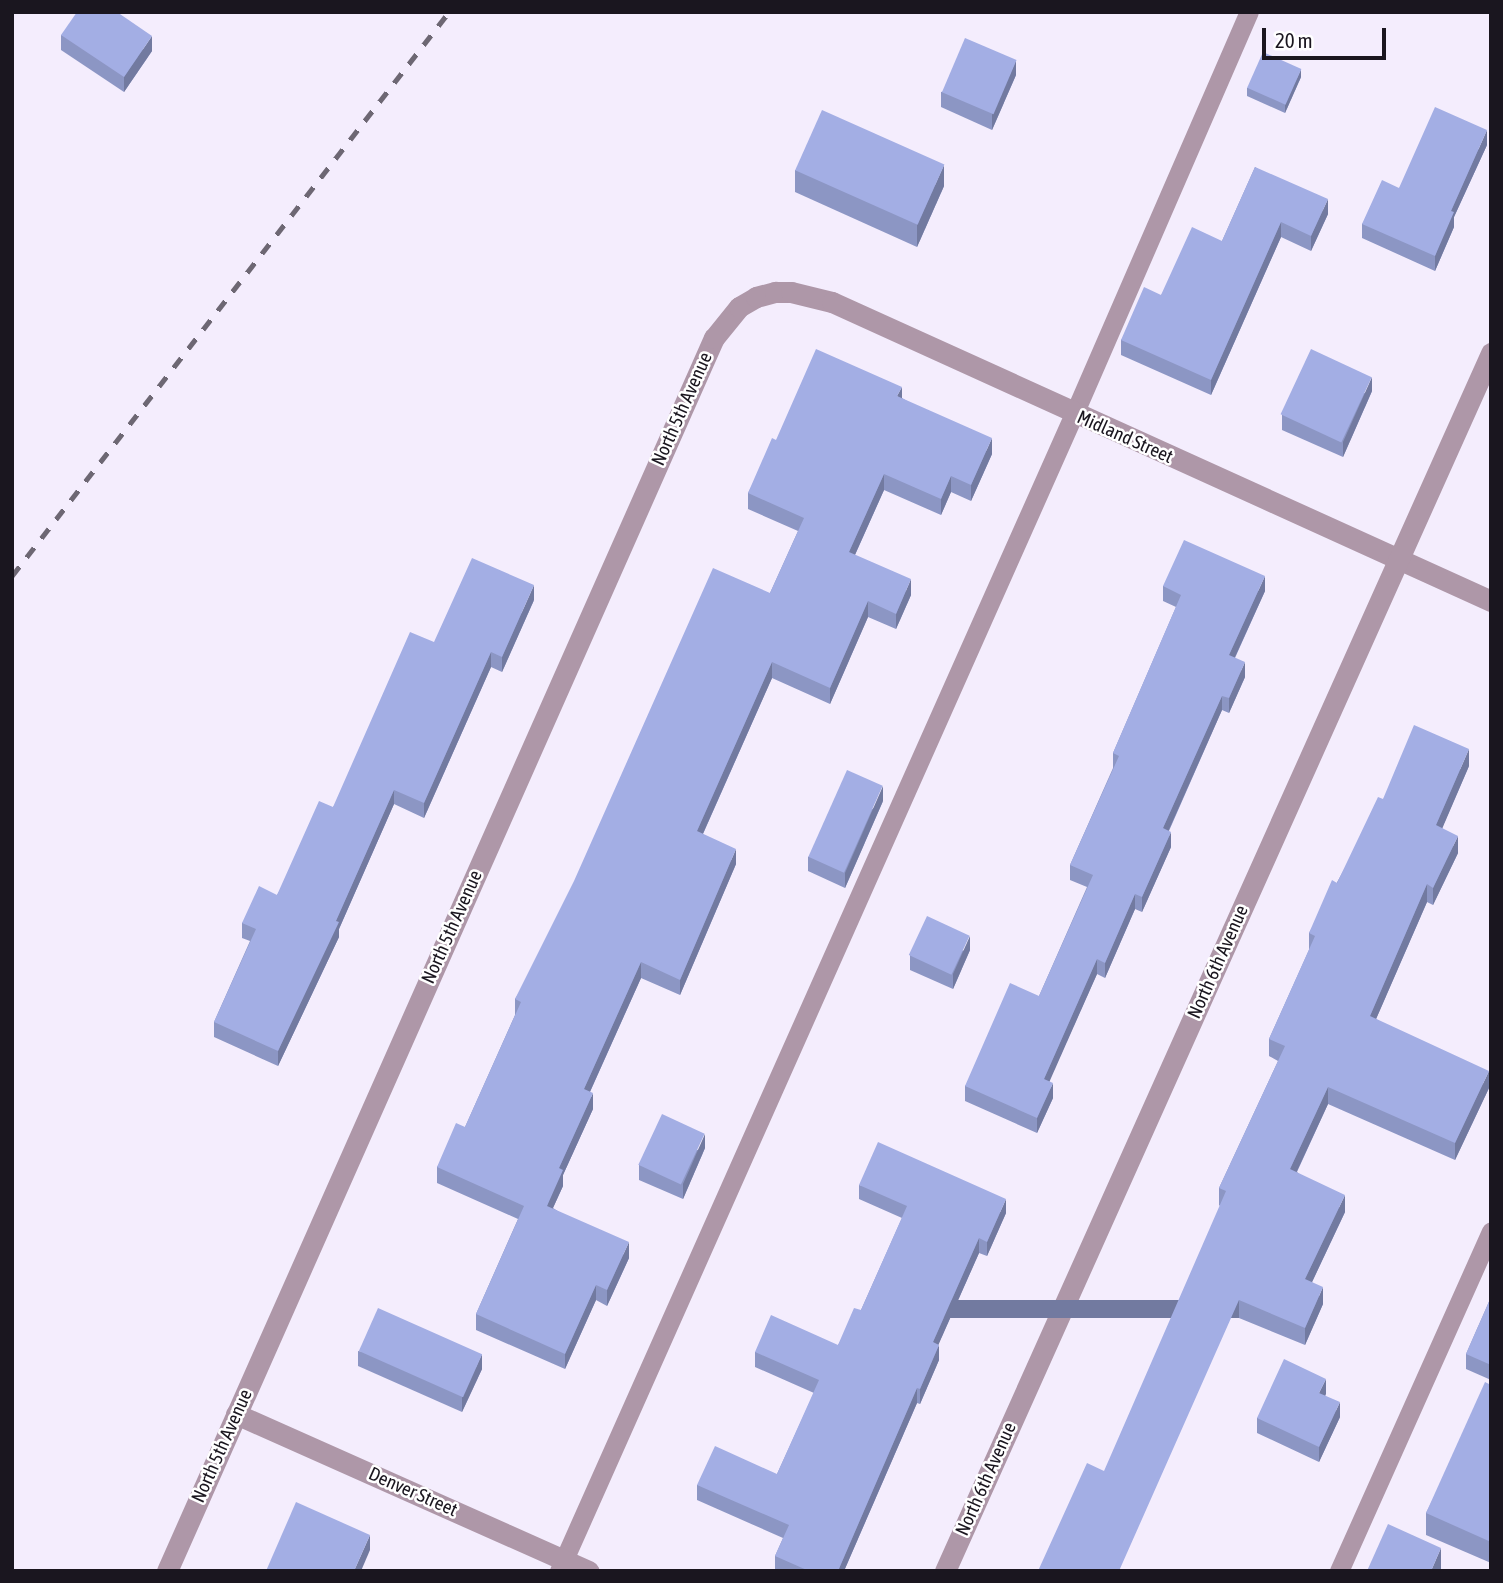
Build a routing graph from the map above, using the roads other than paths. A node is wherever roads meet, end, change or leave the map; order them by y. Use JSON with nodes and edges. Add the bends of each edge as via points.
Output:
{"nodes":[{"id":1,"x":1249,"y":12,"type":"edge"},
{"id":2,"x":755,"y":297,"type":"joint"},
{"id":3,"x":1491,"y":353,"type":"edge"},
{"id":4,"x":1074,"y":414,"type":"junction"},
{"id":5,"x":1399,"y":559,"type":"junction"},
{"id":6,"x":1491,"y":601,"type":"edge"},
{"id":7,"x":1491,"y":1231,"type":"edge"},
{"id":8,"x":236,"y":1414,"type":"junction"},
{"id":9,"x":562,"y":1565,"type":"edge"},
{"id":10,"x":167,"y":1571,"type":"edge"},
{"id":11,"x":589,"y":1571,"type":"edge"},
{"id":12,"x":945,"y":1571,"type":"edge"},
{"id":13,"x":1339,"y":1571,"type":"edge"}],
"edges":[{"from":1,"to":4,"type":"lane"},
{"from":2,"to":4,"type":"street","name":"Midland Street","via":[[791,292],[832,302]]},
{"from":2,"to":8,"type":"street","name":"North 5th Avenue","via":[[739,307],[714,338]]},
{"from":3,"to":5,"type":"street","name":"North 6th Avenue"},
{"from":4,"to":5,"type":"street","name":"Midland Street"},
{"from":4,"to":9,"type":"lane"},
{"from":5,"to":6,"type":"street","name":"Midland Street"},
{"from":5,"to":12,"type":"street","name":"North 6th Avenue"},
{"from":7,"to":13,"type":"lane"},
{"from":8,"to":9,"type":"street","name":"Denver Street"},
{"from":8,"to":10,"type":"street","name":"North 5th Avenue"},
{"from":9,"to":11,"type":"street","name":"Denver Street"}]}
